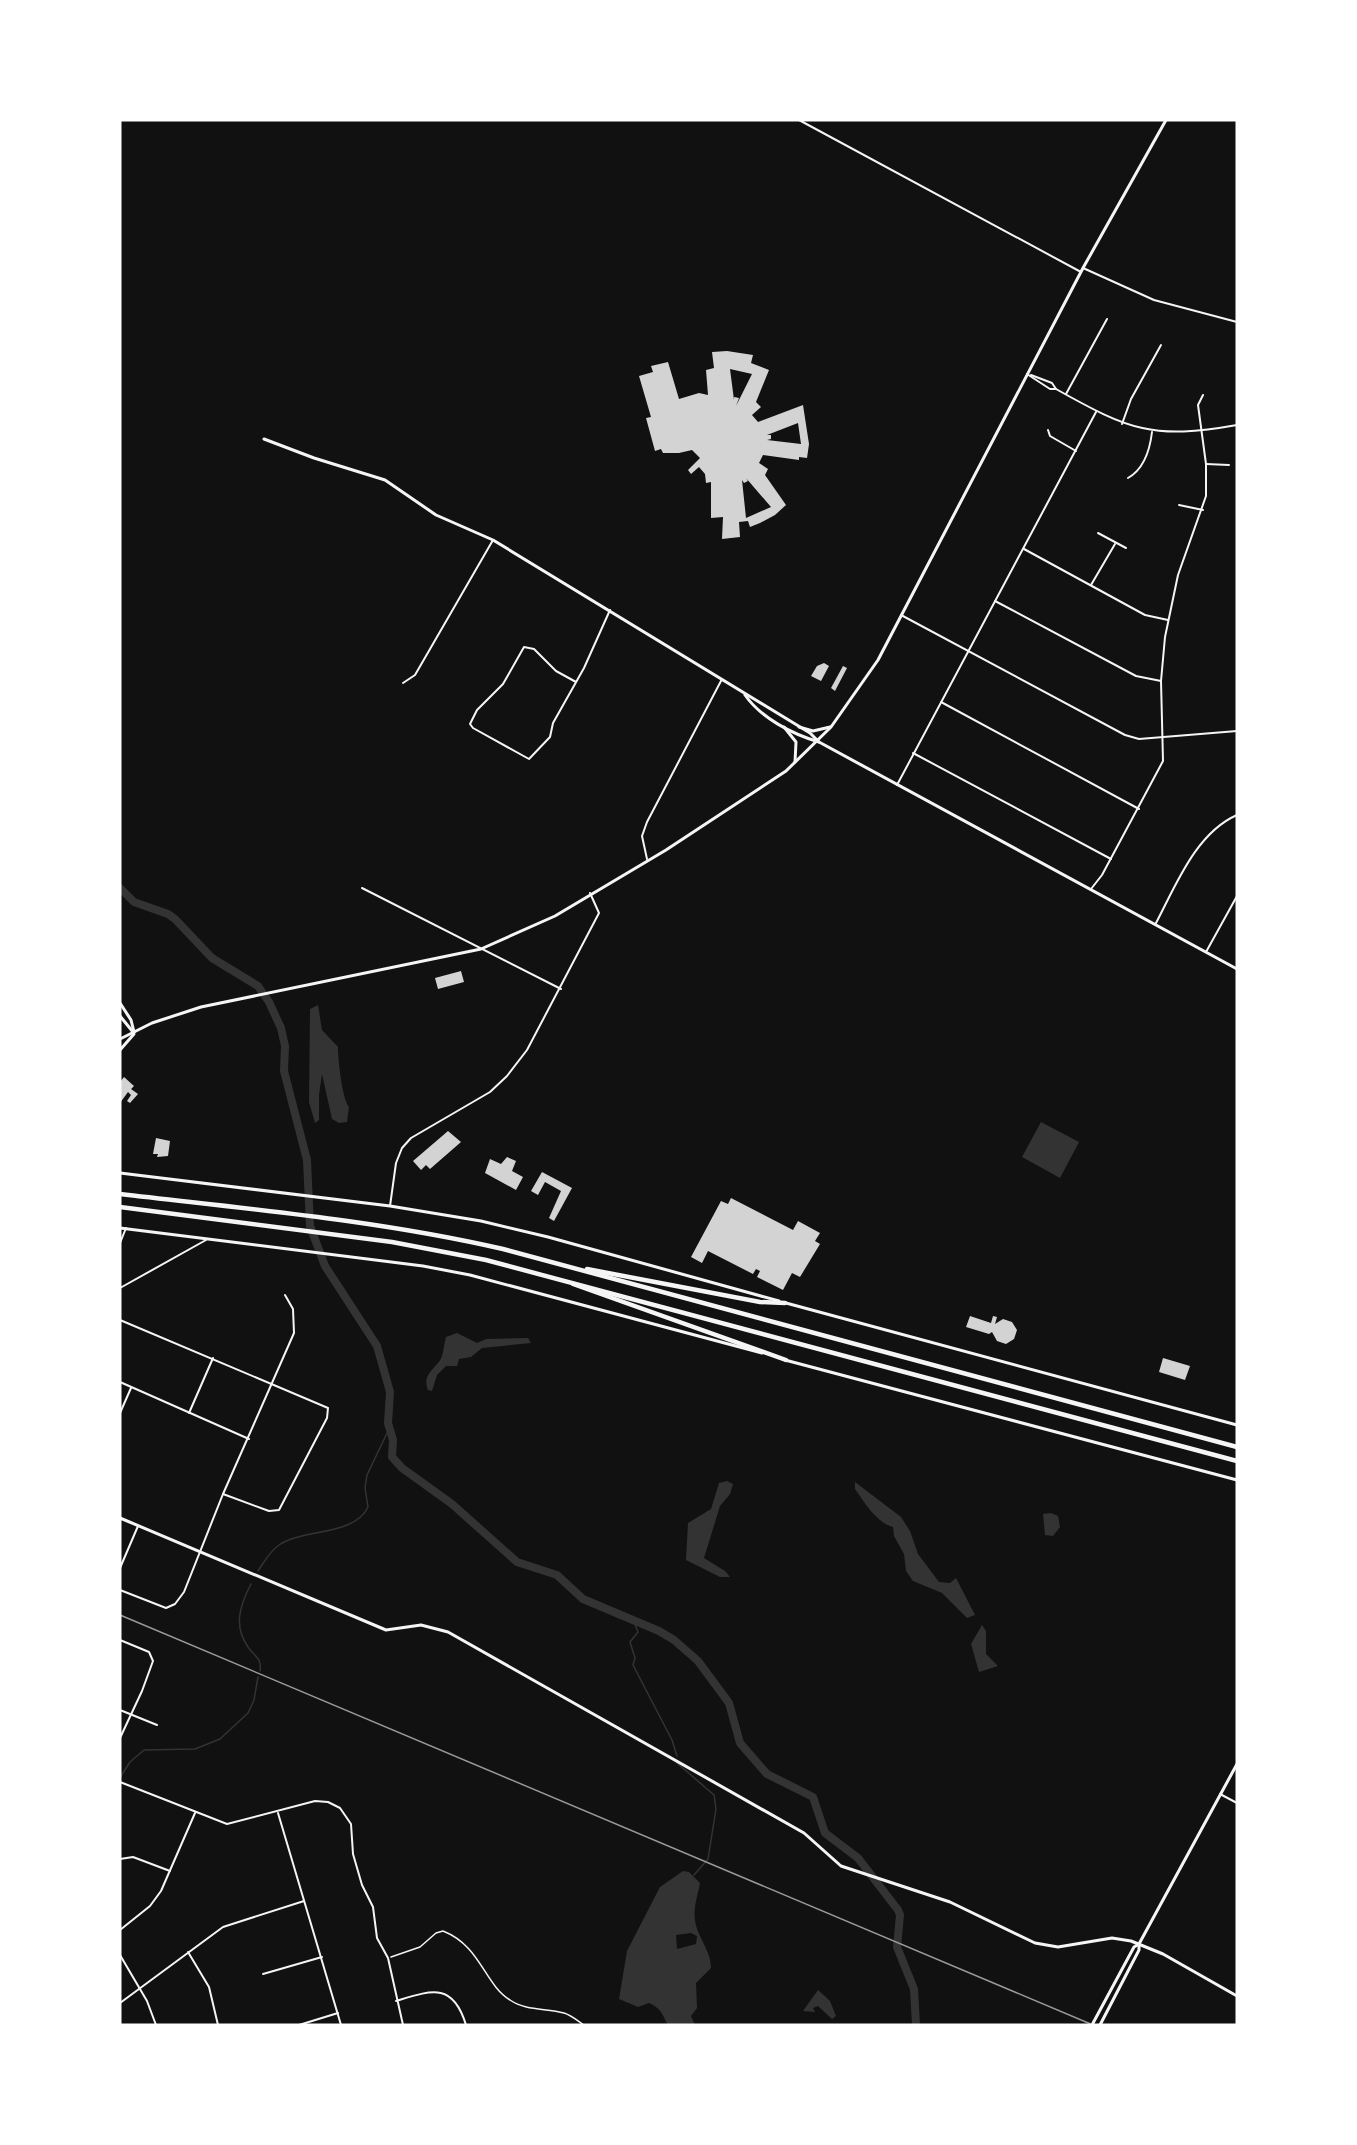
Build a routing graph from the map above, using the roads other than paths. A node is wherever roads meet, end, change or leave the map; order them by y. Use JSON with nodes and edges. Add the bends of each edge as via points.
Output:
{"nodes":[{"id":1,"x":799,"y":120,"type":"edge"},
{"id":2,"x":1166,"y":120,"type":"edge"},
{"id":3,"x":1082,"y":270,"type":"junction"},
{"id":4,"x":1107,"y":319,"type":"dead end"},
{"id":5,"x":1237,"y":322,"type":"edge"},
{"id":6,"x":1161,"y":345,"type":"dead end"},
{"id":7,"x":1027,"y":374,"type":"junction"},
{"id":8,"x":1066,"y":394,"type":"junction"},
{"id":9,"x":1203,"y":395,"type":"dead end"},
{"id":10,"x":1096,"y":412,"type":"junction"},
{"id":11,"x":1122,"y":424,"type":"junction"},
{"id":12,"x":1237,"y":425,"type":"edge"},
{"id":13,"x":1048,"y":430,"type":"dead end"},
{"id":14,"x":1201,"y":431,"type":"junction"},
{"id":15,"x":1152,"y":432,"type":"junction"},
{"id":16,"x":264,"y":439,"type":"dead end"},
{"id":17,"x":1076,"y":451,"type":"junction"},
{"id":18,"x":1206,"y":464,"type":"junction"},
{"id":19,"x":1230,"y":465,"type":"dead end"},
{"id":20,"x":1128,"y":478,"type":"dead end"},
{"id":21,"x":1179,"y":505,"type":"dead end"},
{"id":22,"x":1203,"y":510,"type":"junction"},
{"id":23,"x":1098,"y":533,"type":"dead end"},
{"id":24,"x":492,"y":540,"type":"junction"},
{"id":25,"x":1115,"y":544,"type":"junction"},
{"id":26,"x":1126,"y":548,"type":"dead end"},
{"id":27,"x":1024,"y":549,"type":"junction"},
{"id":28,"x":1091,"y":585,"type":"junction"},
{"id":29,"x":995,"y":601,"type":"junction"},
{"id":30,"x":610,"y":610,"type":"junction"},
{"id":31,"x":901,"y":615,"type":"junction"},
{"id":32,"x":1168,"y":620,"type":"junction"},
{"id":33,"x":968,"y":651,"type":"junction"},
{"id":34,"x":1237,"y":664,"type":"edge"},
{"id":35,"x":722,"y":679,"type":"junction"},
{"id":36,"x":1161,"y":681,"type":"junction"},
{"id":37,"x":576,"y":682,"type":"junction"},
{"id":38,"x":404,"y":683,"type":"dead end"},
{"id":39,"x":745,"y":695,"type":"junction"},
{"id":40,"x":940,"y":702,"type":"junction"},
{"id":41,"x":1237,"y":715,"type":"edge"},
{"id":42,"x":784,"y":727,"type":"junction"},
{"id":43,"x":799,"y":727,"type":"junction"},
{"id":44,"x":831,"y":727,"type":"junction"},
{"id":45,"x":1237,"y":731,"type":"edge"},
{"id":46,"x":1164,"y":738,"type":"junction"},
{"id":47,"x":819,"y":742,"type":"junction"},
{"id":48,"x":913,"y":753,"type":"junction"},
{"id":49,"x":795,"y":764,"type":"junction"},
{"id":50,"x":897,"y":785,"type":"junction"},
{"id":51,"x":1139,"y":809,"type":"junction"},
{"id":52,"x":1237,"y":815,"type":"edge"},
{"id":53,"x":647,"y":859,"type":"junction"},
{"id":54,"x":1111,"y":859,"type":"junction"},
{"id":55,"x":362,"y":888,"type":"dead end"},
{"id":56,"x":1091,"y":889,"type":"junction"},
{"id":57,"x":590,"y":893,"type":"junction"},
{"id":58,"x":1237,"y":896,"type":"edge"},
{"id":59,"x":1155,"y":924,"type":"junction"},
{"id":60,"x":481,"y":949,"type":"junction"},
{"id":61,"x":1206,"y":952,"type":"junction"},
{"id":62,"x":1237,"y":969,"type":"edge"},
{"id":63,"x":561,"y":989,"type":"junction"},
{"id":64,"x":120,"y":1003,"type":"edge"},
{"id":65,"x":120,"y":1016,"type":"edge"},
{"id":66,"x":135,"y":1033,"type":"junction"},
{"id":67,"x":120,"y":1039,"type":"edge"},
{"id":68,"x":120,"y":1050,"type":"edge"},
{"id":69,"x":120,"y":1173,"type":"edge"},
{"id":70,"x":120,"y":1194,"type":"edge"},
{"id":71,"x":390,"y":1206,"type":"junction"},
{"id":72,"x":120,"y":1208,"type":"edge"},
{"id":73,"x":120,"y":1228,"type":"edge"},
{"id":74,"x":126,"y":1228,"type":"junction"},
{"id":75,"x":208,"y":1239,"type":"junction"},
{"id":76,"x":120,"y":1243,"type":"edge"},
{"id":77,"x":570,"y":1266,"type":"junction"},
{"id":78,"x":562,"y":1279,"type":"junction"},
{"id":79,"x":120,"y":1288,"type":"edge"},
{"id":80,"x":285,"y":1295,"type":"dead end"},
{"id":81,"x":785,"y":1303,"type":"junction"},
{"id":82,"x":120,"y":1320,"type":"edge"},
{"id":83,"x":213,"y":1358,"type":"junction"},
{"id":84,"x":786,"y":1360,"type":"junction"},
{"id":85,"x":120,"y":1382,"type":"edge"},
{"id":86,"x":273,"y":1384,"type":"junction"},
{"id":87,"x":132,"y":1387,"type":"junction"},
{"id":88,"x":120,"y":1413,"type":"edge"},
{"id":89,"x":189,"y":1413,"type":"junction"},
{"id":90,"x":1237,"y":1425,"type":"edge"},
{"id":91,"x":249,"y":1439,"type":"junction"},
{"id":92,"x":1237,"y":1447,"type":"edge"},
{"id":93,"x":1237,"y":1461,"type":"edge"},
{"id":94,"x":1237,"y":1480,"type":"edge"},
{"id":95,"x":223,"y":1494,"type":"junction"},
{"id":96,"x":120,"y":1518,"type":"edge"},
{"id":97,"x":138,"y":1526,"type":"junction"},
{"id":98,"x":198,"y":1553,"type":"junction"},
{"id":99,"x":120,"y":1568,"type":"edge"},
{"id":100,"x":120,"y":1590,"type":"edge"},
{"id":101,"x":120,"y":1640,"type":"edge"},
{"id":102,"x":120,"y":1710,"type":"edge"},
{"id":103,"x":131,"y":1714,"type":"junction"},
{"id":104,"x":157,"y":1725,"type":"dead end"},
{"id":105,"x":120,"y":1738,"type":"edge"},
{"id":106,"x":1237,"y":1764,"type":"edge"},
{"id":107,"x":120,"y":1782,"type":"edge"},
{"id":108,"x":1220,"y":1794,"type":"junction"},
{"id":109,"x":1237,"y":1803,"type":"edge"},
{"id":110,"x":195,"y":1813,"type":"junction"},
{"id":111,"x":278,"y":1813,"type":"junction"},
{"id":112,"x":120,"y":1859,"type":"edge"},
{"id":113,"x":170,"y":1871,"type":"junction"},
{"id":114,"x":304,"y":1901,"type":"junction"},
{"id":115,"x":120,"y":1930,"type":"edge"},
{"id":116,"x":1139,"y":1944,"type":"junction"},
{"id":117,"x":188,"y":1952,"type":"junction"},
{"id":118,"x":120,"y":1955,"type":"edge"},
{"id":119,"x":322,"y":1957,"type":"junction"},
{"id":120,"x":263,"y":1974,"type":"dead end"},
{"id":121,"x":141,"y":1988,"type":"junction"},
{"id":122,"x":1237,"y":1996,"type":"edge"},
{"id":123,"x":396,"y":2001,"type":"junction"},
{"id":124,"x":120,"y":2003,"type":"edge"},
{"id":125,"x":338,"y":2013,"type":"junction"},
{"id":126,"x":156,"y":2025,"type":"edge"},
{"id":127,"x":218,"y":2025,"type":"edge"},
{"id":128,"x":299,"y":2025,"type":"edge"},
{"id":129,"x":341,"y":2025,"type":"edge"},
{"id":130,"x":403,"y":2025,"type":"edge"},
{"id":131,"x":466,"y":2025,"type":"edge"},
{"id":132,"x":1092,"y":2025,"type":"edge"},
{"id":133,"x":1100,"y":2025,"type":"edge"}],
"edges":[{"from":1,"to":3,"type":"street"},
{"from":2,"to":3,"type":"main road"},
{"from":3,"to":5,"type":"street","via":[[1154,300]]},
{"from":3,"to":7,"type":"main road"},
{"from":4,"to":8,"type":"street"},
{"from":6,"to":11,"type":"street"},
{"from":7,"to":8,"type":"street","via":[[1052,383]]},
{"from":7,"to":31,"type":"main road"},
{"from":8,"to":10,"type":"street"},
{"from":9,"to":14,"type":"street","via":[[1198,405]]},
{"from":10,"to":11,"type":"street"},
{"from":10,"to":17,"type":"street"},
{"from":11,"to":15,"type":"street"},
{"from":12,"to":14,"type":"street"},
{"from":13,"to":17,"type":"street","via":[[1050,436]]},
{"from":14,"to":15,"type":"street"},
{"from":14,"to":18,"type":"street"},
{"from":15,"to":20,"type":"street","via":[[1144,460],[1136,474]]},
{"from":16,"to":24,"type":"main road","via":[[385,480],[436,515]]},
{"from":17,"to":27,"type":"street"},
{"from":18,"to":19,"type":"street"},
{"from":18,"to":22,"type":"street"},
{"from":21,"to":22,"type":"street"},
{"from":22,"to":32,"type":"street","via":[[1178,575]]},
{"from":23,"to":25,"type":"street"},
{"from":24,"to":30,"type":"main road"},
{"from":24,"to":38,"type":"street","via":[[415,675]]},
{"from":25,"to":26,"type":"street"},
{"from":25,"to":28,"type":"street"},
{"from":27,"to":28,"type":"street"},
{"from":27,"to":29,"type":"street"},
{"from":28,"to":32,"type":"street","via":[[1145,615]]},
{"from":29,"to":33,"type":"street"},
{"from":29,"to":36,"type":"street","via":[[1136,675]]},
{"from":30,"to":35,"type":"main road"},
{"from":30,"to":37,"type":"street"},
{"from":31,"to":33,"type":"street"},
{"from":31,"to":44,"type":"main road","via":[[861,687]]},
{"from":32,"to":36,"type":"street"},
{"from":33,"to":40,"type":"street"},
{"from":33,"to":46,"type":"street","via":[[1125,735]]},
{"from":34,"to":41,"type":"street"},
{"from":35,"to":39,"type":"main road"},
{"from":35,"to":53,"type":"street","via":[[647,822],[642,836]]},
{"from":36,"to":46,"type":"street"},
{"from":37,"to":37,"type":"street","via":[[553,723],[550,737],[529,759],[470,724],[477,710],[503,684],[524,647],[534,649],[556,671]]},
{"from":39,"to":42,"type":"main road"},
{"from":39,"to":43,"type":"main road"},
{"from":40,"to":48,"type":"street"},
{"from":40,"to":51,"type":"street"},
{"from":42,"to":47,"type":"main road"},
{"from":42,"to":49,"type":"main road","via":[[796,742]]},
{"from":43,"to":44,"type":"main road"},
{"from":43,"to":47,"type":"main road"},
{"from":44,"to":47,"type":"main road"},
{"from":45,"to":46,"type":"street"},
{"from":46,"to":51,"type":"street","via":[[1163,761]]},
{"from":47,"to":49,"type":"main road"},
{"from":47,"to":50,"type":"main road"},
{"from":48,"to":50,"type":"street"},
{"from":48,"to":54,"type":"street"},
{"from":49,"to":53,"type":"main road","via":[[739,804]]},
{"from":50,"to":56,"type":"main road"},
{"from":51,"to":54,"type":"street"},
{"from":52,"to":59,"type":"street","via":[[1212,831],[1196,851]]},
{"from":53,"to":57,"type":"main road"},
{"from":54,"to":56,"type":"street"},
{"from":55,"to":60,"type":"street"},
{"from":56,"to":59,"type":"main road"},
{"from":57,"to":60,"type":"main road","via":[[555,916]]},
{"from":57,"to":63,"type":"street","via":[[599,913]]},
{"from":58,"to":61,"type":"street"},
{"from":59,"to":61,"type":"main road"},
{"from":60,"to":63,"type":"street"},
{"from":60,"to":66,"type":"main road","via":[[174,1014]]},
{"from":61,"to":62,"type":"main road"},
{"from":63,"to":71,"type":"street","via":[[507,1076],[490,1092],[411,1138],[402,1148]]},
{"from":64,"to":66,"type":"main road"},
{"from":65,"to":66,"type":"main road"},
{"from":66,"to":67,"type":"main road"},
{"from":66,"to":68,"type":"main road"},
{"from":69,"to":71,"type":"main road"},
{"from":70,"to":77,"type":"highway","via":[[471,1241]]},
{"from":71,"to":81,"type":"main road","via":[[548,1237]]},
{"from":72,"to":78,"type":"highway","via":[[457,1253]]},
{"from":73,"to":74,"type":"main road"},
{"from":74,"to":75,"type":"main road"},
{"from":74,"to":76,"type":"street"},
{"from":75,"to":79,"type":"street"},
{"from":75,"to":84,"type":"main road","via":[[470,1275]]},
{"from":77,"to":81,"type":"highway","via":[[760,1302]]},
{"from":77,"to":92,"type":"highway"},
{"from":78,"to":84,"type":"highway"},
{"from":78,"to":93,"type":"highway"},
{"from":80,"to":86,"type":"street","via":[[296,1322]]},
{"from":81,"to":90,"type":"main road"},
{"from":82,"to":83,"type":"street"},
{"from":83,"to":86,"type":"street"},
{"from":83,"to":89,"type":"street"},
{"from":84,"to":94,"type":"main road"},
{"from":85,"to":87,"type":"street"},
{"from":86,"to":91,"type":"street"},
{"from":86,"to":95,"type":"street","via":[[328,1408],[327,1418],[277,1511]]},
{"from":87,"to":88,"type":"street"},
{"from":87,"to":89,"type":"street"},
{"from":89,"to":91,"type":"street"},
{"from":91,"to":95,"type":"street"},
{"from":95,"to":98,"type":"street"},
{"from":96,"to":97,"type":"main road"},
{"from":97,"to":98,"type":"main road"},
{"from":97,"to":99,"type":"street"},
{"from":98,"to":100,"type":"street","via":[[175,1605],[161,1607]]},
{"from":98,"to":116,"type":"main road","via":[[386,1630],[421,1625],[448,1632],[804,1833],[841,1866],[950,1902],[1035,1943],[1058,1947],[1117,1938]]},
{"from":101,"to":103,"type":"street","via":[[149,1652],[153,1661]]},
{"from":102,"to":103,"type":"street"},
{"from":103,"to":104,"type":"street"},
{"from":103,"to":105,"type":"street"},
{"from":106,"to":108,"type":"main road"},
{"from":107,"to":110,"type":"street"},
{"from":108,"to":109,"type":"street"},
{"from":108,"to":116,"type":"main road"},
{"from":110,"to":111,"type":"street","via":[[226,1824]]},
{"from":110,"to":113,"type":"street"},
{"from":111,"to":114,"type":"street"},
{"from":111,"to":123,"type":"street","via":[[315,1801],[335,1805],[344,1812],[351,1824],[352,1854],[373,1906],[377,1938],[388,1958]]},
{"from":112,"to":113,"type":"street","via":[[133,1857]]},
{"from":113,"to":115,"type":"street","via":[[150,1906]]},
{"from":114,"to":117,"type":"street","via":[[223,1928]]},
{"from":114,"to":119,"type":"street"},
{"from":116,"to":122,"type":"main road"},
{"from":116,"to":132,"type":"main road"},
{"from":116,"to":133,"type":"main road"},
{"from":117,"to":121,"type":"street"},
{"from":117,"to":127,"type":"street","via":[[209,1987]]},
{"from":118,"to":121,"type":"street"},
{"from":119,"to":120,"type":"street"},
{"from":119,"to":125,"type":"street"},
{"from":121,"to":124,"type":"street"},
{"from":121,"to":126,"type":"street"},
{"from":123,"to":130,"type":"street"},
{"from":123,"to":131,"type":"street","via":[[425,1992],[443,1993],[456,2001]]},
{"from":125,"to":128,"type":"street"},
{"from":125,"to":129,"type":"street"}]}
